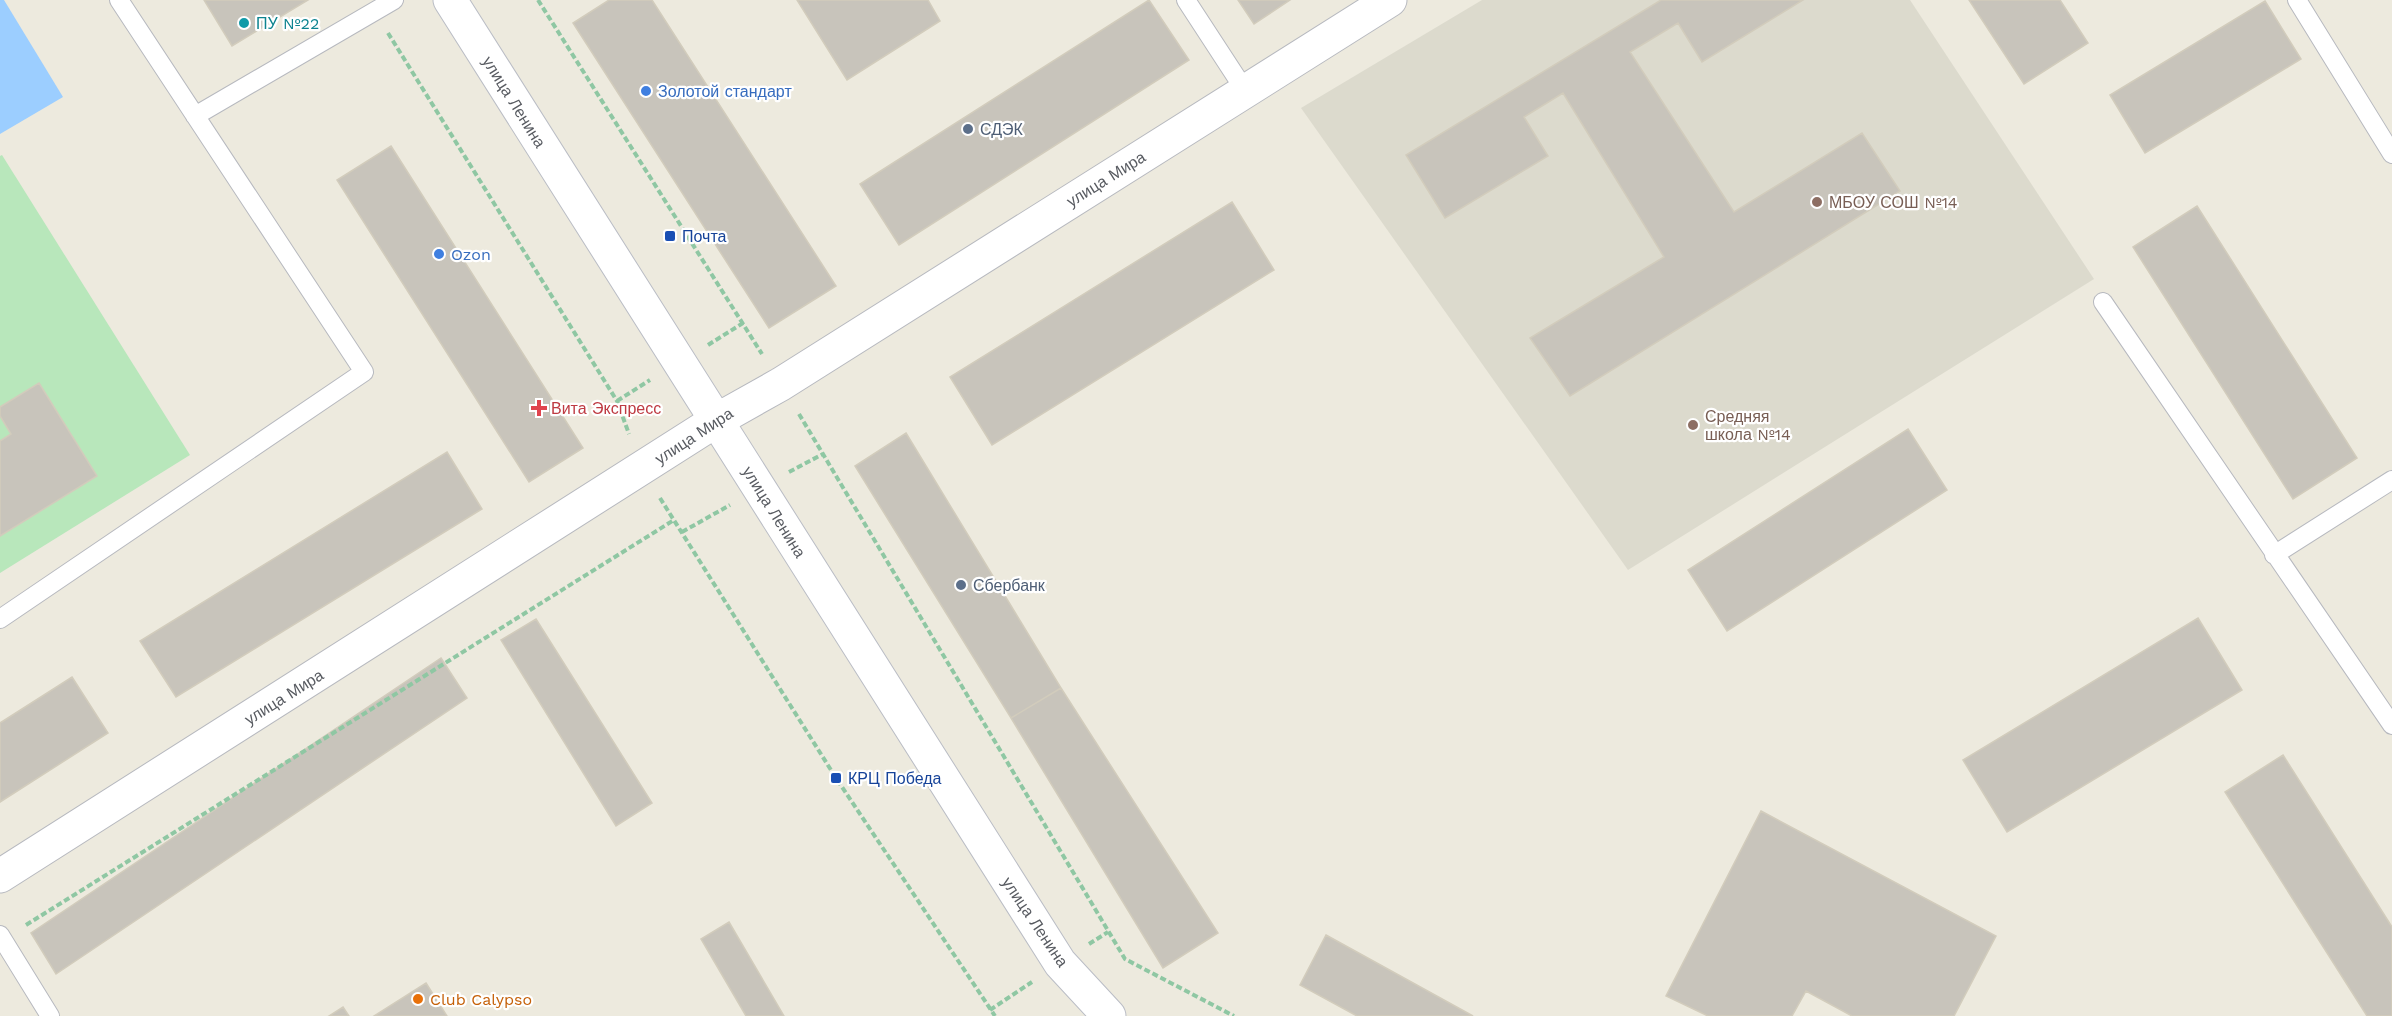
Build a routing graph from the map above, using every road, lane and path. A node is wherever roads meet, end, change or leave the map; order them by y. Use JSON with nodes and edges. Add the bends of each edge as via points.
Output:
{"nodes":[{"id":1,"x":118,"y":0,"type":"edge"},
{"id":2,"x":394,"y":0,"type":"edge"},
{"id":3,"x":450,"y":0,"type":"edge"},
{"id":4,"x":538,"y":0,"type":"edge"},
{"id":5,"x":1186,"y":0,"type":"edge"},
{"id":6,"x":1390,"y":0,"type":"edge"},
{"id":7,"x":2297,"y":0,"type":"edge"},
{"id":8,"x":374,"y":11,"type":"junction"},
{"id":9,"x":1246,"y":92,"type":"junction"},
{"id":10,"x":195,"y":116,"type":"junction"},
{"id":11,"x":2392,"y":154,"type":"edge"},
{"id":12,"x":2103,"y":302,"type":"dead end"},
{"id":13,"x":781,"y":384,"type":"junction"},
{"id":14,"x":717,"y":420,"type":"junction"},
{"id":15,"x":642,"y":470,"type":"junction"},
{"id":16,"x":2392,"y":480,"type":"edge"},
{"id":17,"x":674,"y":520,"type":"junction"},
{"id":18,"x":2274,"y":555,"type":"junction"},
{"id":19,"x":0,"y":619,"type":"edge"},
{"id":20,"x":2392,"y":725,"type":"edge"},
{"id":21,"x":0,"y":876,"type":"edge"},
{"id":22,"x":1,"y":937,"type":"edge"},
{"id":23,"x":50,"y":1016,"type":"edge"},
{"id":24,"x":995,"y":1016,"type":"edge"},
{"id":25,"x":1109,"y":1016,"type":"edge"},
{"id":26,"x":1234,"y":1016,"type":"edge"}],
"edges":[{"from":1,"to":10,"type":"lane"},
{"from":2,"to":8,"type":"lane"},
{"from":3,"to":14,"type":"street","name":"улица Ленина"},
{"from":4,"to":13,"type":"path"},
{"from":5,"to":9,"type":"lane"},
{"from":6,"to":9,"type":"street","name":"улица Мира"},
{"from":7,"to":11,"type":"lane"},
{"from":8,"to":10,"type":"lane"},
{"from":8,"to":15,"type":"path","via":[[617,401]]},
{"from":9,"to":13,"type":"street","name":"улица Мира"},
{"from":10,"to":19,"type":"lane","via":[[364,372]]},
{"from":12,"to":18,"type":"lane"},
{"from":13,"to":14,"type":"street","name":"улица Мира"},
{"from":13,"to":26,"type":"path","via":[[1125,959]]},
{"from":14,"to":15,"type":"street","name":"улица Мира"},
{"from":14,"to":25,"type":"street","name":"улица Ленина","via":[[1060,963]]},
{"from":15,"to":17,"type":"path"},
{"from":15,"to":21,"type":"street","name":"улица Мира"},
{"from":16,"to":18,"type":"lane"},
{"from":17,"to":22,"type":"path"},
{"from":17,"to":24,"type":"path","via":[[836,778]]},
{"from":18,"to":20,"type":"lane"},
{"from":22,"to":23,"type":"lane"}]}
